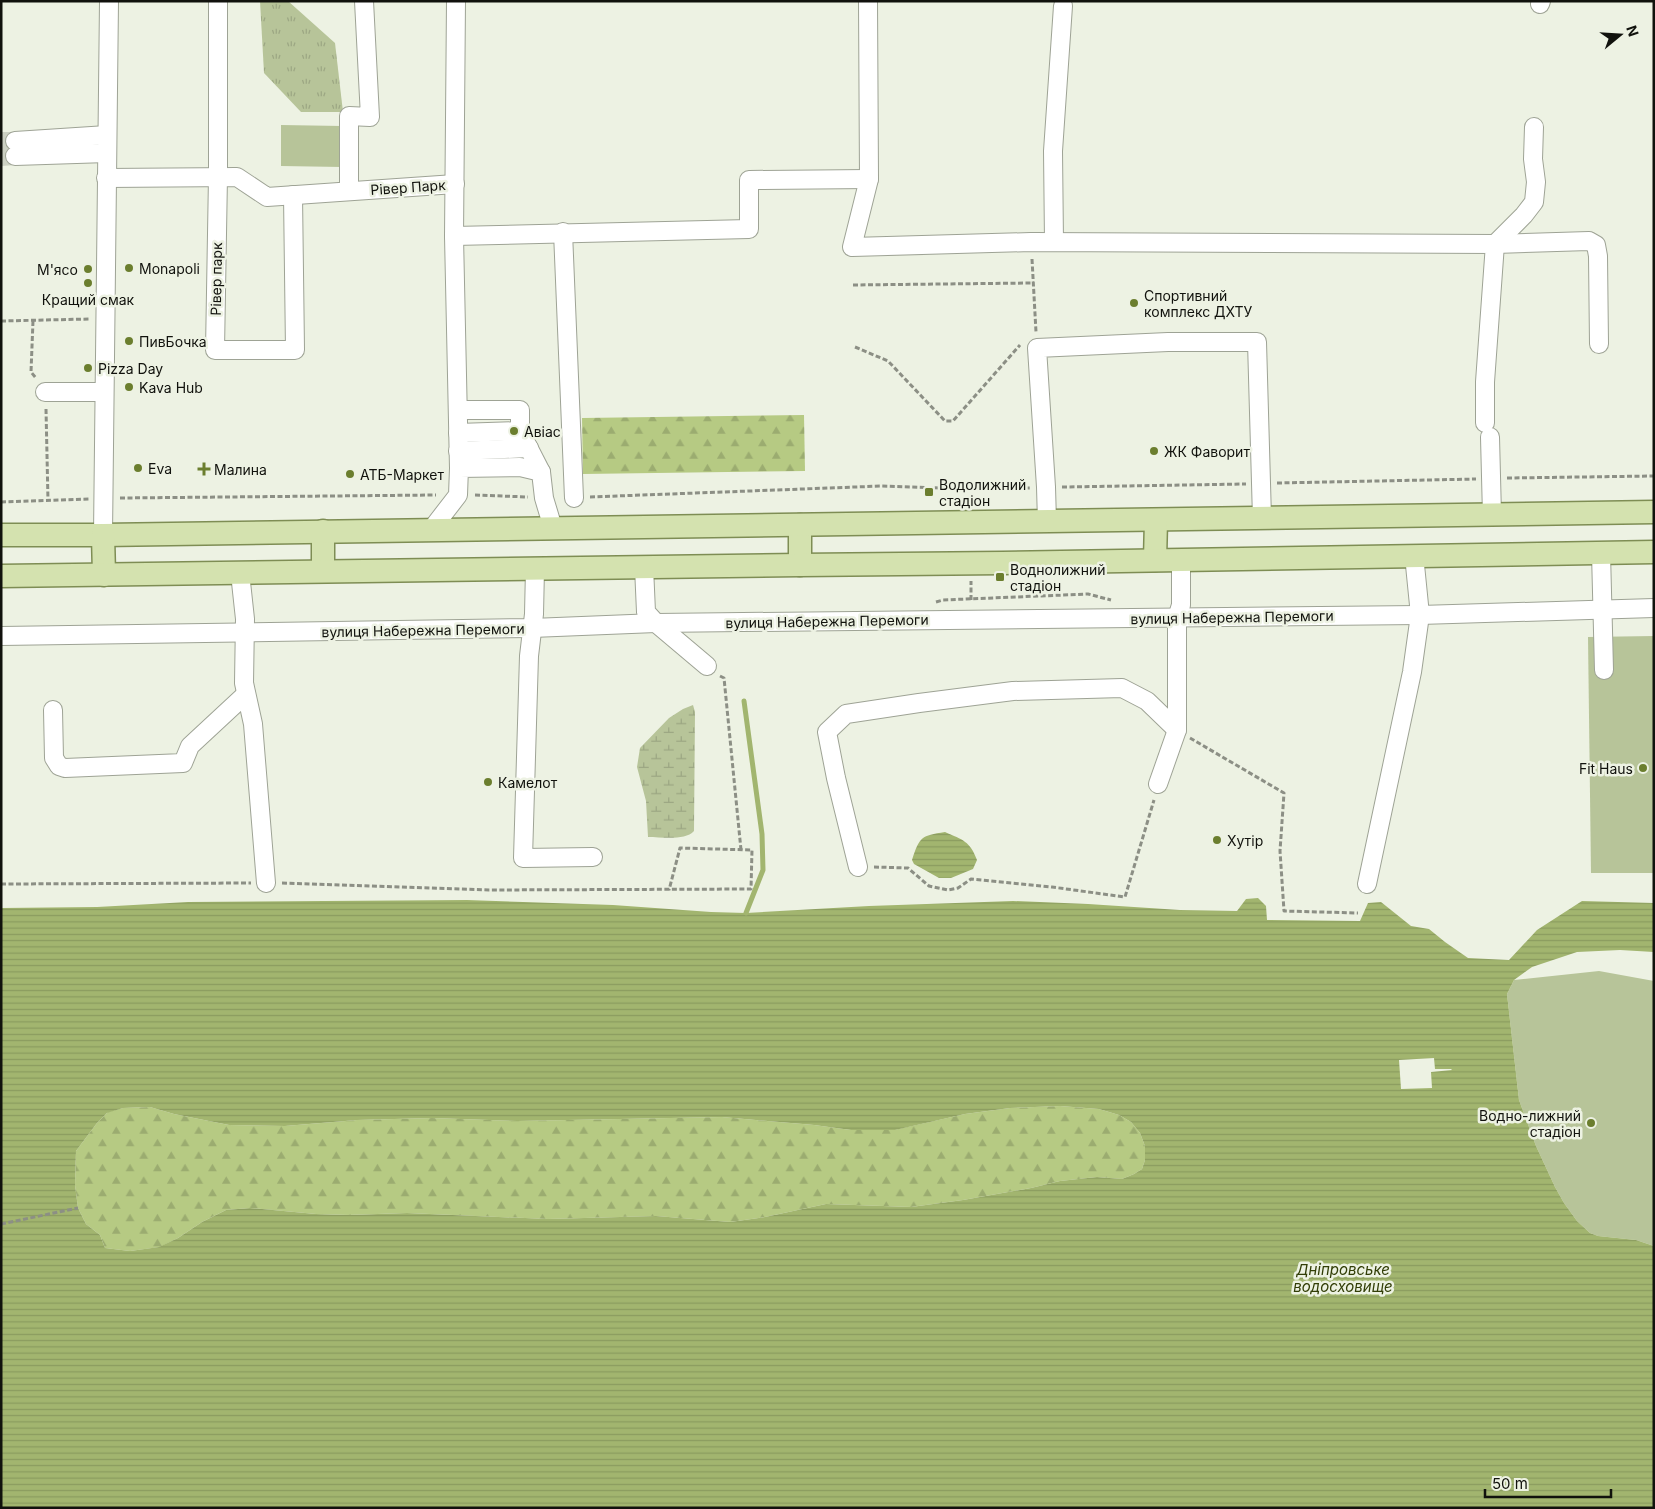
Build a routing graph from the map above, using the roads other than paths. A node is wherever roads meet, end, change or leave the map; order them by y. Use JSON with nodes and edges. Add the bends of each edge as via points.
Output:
{"nodes":[{"id":1,"x":109,"y":1,"type":"edge"},
{"id":2,"x":218,"y":1,"type":"edge"},
{"id":3,"x":364,"y":1,"type":"edge"},
{"id":4,"x":456,"y":1,"type":"edge"},
{"id":5,"x":868,"y":1,"type":"edge"},
{"id":6,"x":1063,"y":6,"type":"dead end"},
{"id":7,"x":1534,"y":127,"type":"dead end"},
{"id":8,"x":107,"y":144,"type":"junction"},
{"id":9,"x":15,"y":149,"type":"tunnel mouth"},
{"id":10,"x":218,"y":176,"type":"junction"},
{"id":11,"x":106,"y":178,"type":"junction"},
{"id":12,"x":870,"y":179,"type":"junction"},
{"id":13,"x":455,"y":184,"type":"junction"},
{"id":14,"x":355,"y":190,"type":"junction"},
{"id":15,"x":293,"y":195,"type":"junction"},
{"id":16,"x":563,"y":232,"type":"junction"},
{"id":17,"x":454,"y":236,"type":"junction"},
{"id":18,"x":1054,"y":242,"type":"junction"},
{"id":19,"x":1495,"y":244,"type":"junction"},
{"id":20,"x":1599,"y":344,"type":"dead end"},
{"id":21,"x":46,"y":392,"type":"road end"},
{"id":22,"x":104,"y":392,"type":"junction"},
{"id":23,"x":458,"y":410,"type":"junction"},
{"id":24,"x":520,"y":431,"type":"junction"},
{"id":25,"x":458,"y":433,"type":"junction"},
{"id":26,"x":529,"y":448,"type":"junction"},
{"id":27,"x":459,"y":459,"type":"junction"},
{"id":28,"x":541,"y":472,"type":"junction"},
{"id":29,"x":574,"y":498,"type":"road end"},
{"id":30,"x":1654,"y":512,"type":"edge"},
{"id":31,"x":1492,"y":515,"type":"junction"},
{"id":32,"x":1262,"y":518,"type":"junction"},
{"id":33,"x":1156,"y":520,"type":"junction"},
{"id":34,"x":1047,"y":521,"type":"junction"},
{"id":35,"x":800,"y":525,"type":"junction"},
{"id":36,"x":553,"y":528,"type":"junction"},
{"id":37,"x":430,"y":530,"type":"junction"},
{"id":38,"x":323,"y":531,"type":"junction"},
{"id":39,"x":1,"y":535,"type":"edge"},
{"id":40,"x":103,"y":535,"type":"junction"},
{"id":41,"x":1601,"y":552,"type":"junction"},
{"id":42,"x":1654,"y":552,"type":"edge"},
{"id":43,"x":1414,"y":555,"type":"junction"},
{"id":44,"x":1181,"y":559,"type":"junction"},
{"id":45,"x":1156,"y":560,"type":"junction"},
{"id":46,"x":800,"y":565,"type":"junction"},
{"id":47,"x":644,"y":567,"type":"junction"},
{"id":48,"x":535,"y":569,"type":"junction"},
{"id":49,"x":323,"y":571,"type":"junction"},
{"id":50,"x":240,"y":573,"type":"junction"},
{"id":51,"x":104,"y":575,"type":"junction"},
{"id":52,"x":1,"y":576,"type":"edge"},
{"id":53,"x":1654,"y":608,"type":"edge"},
{"id":54,"x":1603,"y":609,"type":"junction"},
{"id":55,"x":1420,"y":614,"type":"junction"},
{"id":56,"x":1177,"y":618,"type":"junction"},
{"id":57,"x":656,"y":624,"type":"junction"},
{"id":58,"x":532,"y":628,"type":"junction"},
{"id":59,"x":244,"y":632,"type":"junction"},
{"id":60,"x":1,"y":636,"type":"edge"},
{"id":61,"x":707,"y":666,"type":"road end"},
{"id":62,"x":1604,"y":670,"type":"dead end"},
{"id":63,"x":246,"y":694,"type":"junction"},
{"id":64,"x":53,"y":710,"type":"dead end"},
{"id":65,"x":1177,"y":730,"type":"junction"},
{"id":66,"x":1158,"y":784,"type":"road end"},
{"id":67,"x":594,"y":858,"type":"dead end"},
{"id":68,"x":858,"y":867,"type":"road end"},
{"id":69,"x":266,"y":883,"type":"road end"},
{"id":70,"x":1367,"y":884,"type":"dead end"}],
"edges":[{"from":1,"to":8,"type":"street"},
{"from":2,"to":10,"type":"street","name":"Рівер парк"},
{"from":3,"to":14,"type":"street","name":"Рівер парк","via":[[370,117],[349,116]]},
{"from":4,"to":13,"type":"street"},
{"from":5,"to":12,"type":"street"},
{"from":6,"to":18,"type":"street","via":[[1053,151]]},
{"from":7,"to":19,"type":"street","via":[[1534,202]]},
{"from":8,"to":9,"type":"street"},
{"from":8,"to":11,"type":"street"},
{"from":10,"to":11,"type":"street","name":"Рівер Парк"},
{"from":10,"to":15,"type":"street","name":"Рівер Парк","via":[[237,177],[267,197]]},
{"from":10,"to":15,"type":"street","name":"Рівер парк","via":[[215,350],[295,350]]},
{"from":11,"to":22,"type":"street"},
{"from":12,"to":16,"type":"street","via":[[748,180],[748,229]]},
{"from":12,"to":18,"type":"street","via":[[852,247]]},
{"from":13,"to":14,"type":"street","name":"Рівер Парк"},
{"from":13,"to":17,"type":"street"},
{"from":14,"to":15,"type":"street","name":"Рівер Парк"},
{"from":16,"to":17,"type":"street"},
{"from":16,"to":29,"type":"street"},
{"from":17,"to":23,"type":"street"},
{"from":18,"to":19,"type":"street"},
{"from":19,"to":20,"type":"street","via":[[1588,241],[1596,245]]},
{"from":19,"to":31,"type":"street","via":[[1485,382]]},
{"from":21,"to":22,"type":"street"},
{"from":22,"to":40,"type":"street"},
{"from":23,"to":24,"type":"street","via":[[520,410]]},
{"from":23,"to":25,"type":"street"},
{"from":24,"to":25,"type":"street"},
{"from":24,"to":26,"type":"street"},
{"from":25,"to":27,"type":"street"},
{"from":26,"to":27,"type":"street"},
{"from":26,"to":28,"type":"street"},
{"from":27,"to":28,"type":"street"},
{"from":27,"to":37,"type":"street","via":[[458,495]]},
{"from":28,"to":36,"type":"street","via":[[544,498]]},
{"from":30,"to":31,"type":"main road"},
{"from":31,"to":32,"type":"main road"},
{"from":32,"to":33,"type":"main road"},
{"from":32,"to":34,"type":"street","via":[[1257,342],[1030,342]]},
{"from":33,"to":34,"type":"main road"},
{"from":33,"to":45,"type":"main road"},
{"from":34,"to":35,"type":"main road"},
{"from":35,"to":36,"type":"main road"},
{"from":35,"to":46,"type":"main road"},
{"from":36,"to":37,"type":"main road"},
{"from":37,"to":38,"type":"main road"},
{"from":38,"to":40,"type":"main road"},
{"from":38,"to":49,"type":"main road"},
{"from":39,"to":40,"type":"main road"},
{"from":40,"to":51,"type":"main road"},
{"from":41,"to":42,"type":"main road"},
{"from":41,"to":43,"type":"main road"},
{"from":41,"to":54,"type":"street"},
{"from":43,"to":44,"type":"main road"},
{"from":43,"to":55,"type":"street"},
{"from":44,"to":45,"type":"main road"},
{"from":44,"to":56,"type":"street","via":[[1181,605]]},
{"from":45,"to":46,"type":"main road"},
{"from":46,"to":47,"type":"main road"},
{"from":47,"to":48,"type":"main road"},
{"from":47,"to":57,"type":"street","via":[[646,612]]},
{"from":48,"to":49,"type":"main road"},
{"from":48,"to":58,"type":"street"},
{"from":49,"to":50,"type":"main road"},
{"from":50,"to":51,"type":"main road"},
{"from":50,"to":59,"type":"street"},
{"from":51,"to":52,"type":"main road"},
{"from":53,"to":54,"type":"street","name":"вулиця Набережна Перемоги"},
{"from":54,"to":55,"type":"street","name":"вулиця Набережна Перемоги"},
{"from":54,"to":62,"type":"street"},
{"from":55,"to":56,"type":"street","name":"вулиця Набережна Перемоги"},
{"from":55,"to":70,"type":"street","via":[[1412,672]]},
{"from":56,"to":57,"type":"street","name":"вулиця Набережна Перемоги"},
{"from":56,"to":65,"type":"street"},
{"from":57,"to":58,"type":"street","name":"вулиця Набережна Перемоги"},
{"from":57,"to":61,"type":"street"},
{"from":58,"to":59,"type":"street","name":"вулиця Набережна Перемоги"},
{"from":58,"to":67,"type":"street","via":[[523,858]]},
{"from":59,"to":60,"type":"street","name":"вулиця Набережна Перемоги"},
{"from":59,"to":63,"type":"street"},
{"from":63,"to":64,"type":"street","via":[[190,746],[183,763],[59,766],[54,758]]},
{"from":63,"to":69,"type":"street","via":[[253,724]]},
{"from":65,"to":66,"type":"street"},
{"from":65,"to":68,"type":"street","via":[[1147,701],[1122,688],[1013,691],[846,714],[827,732]]}]}
